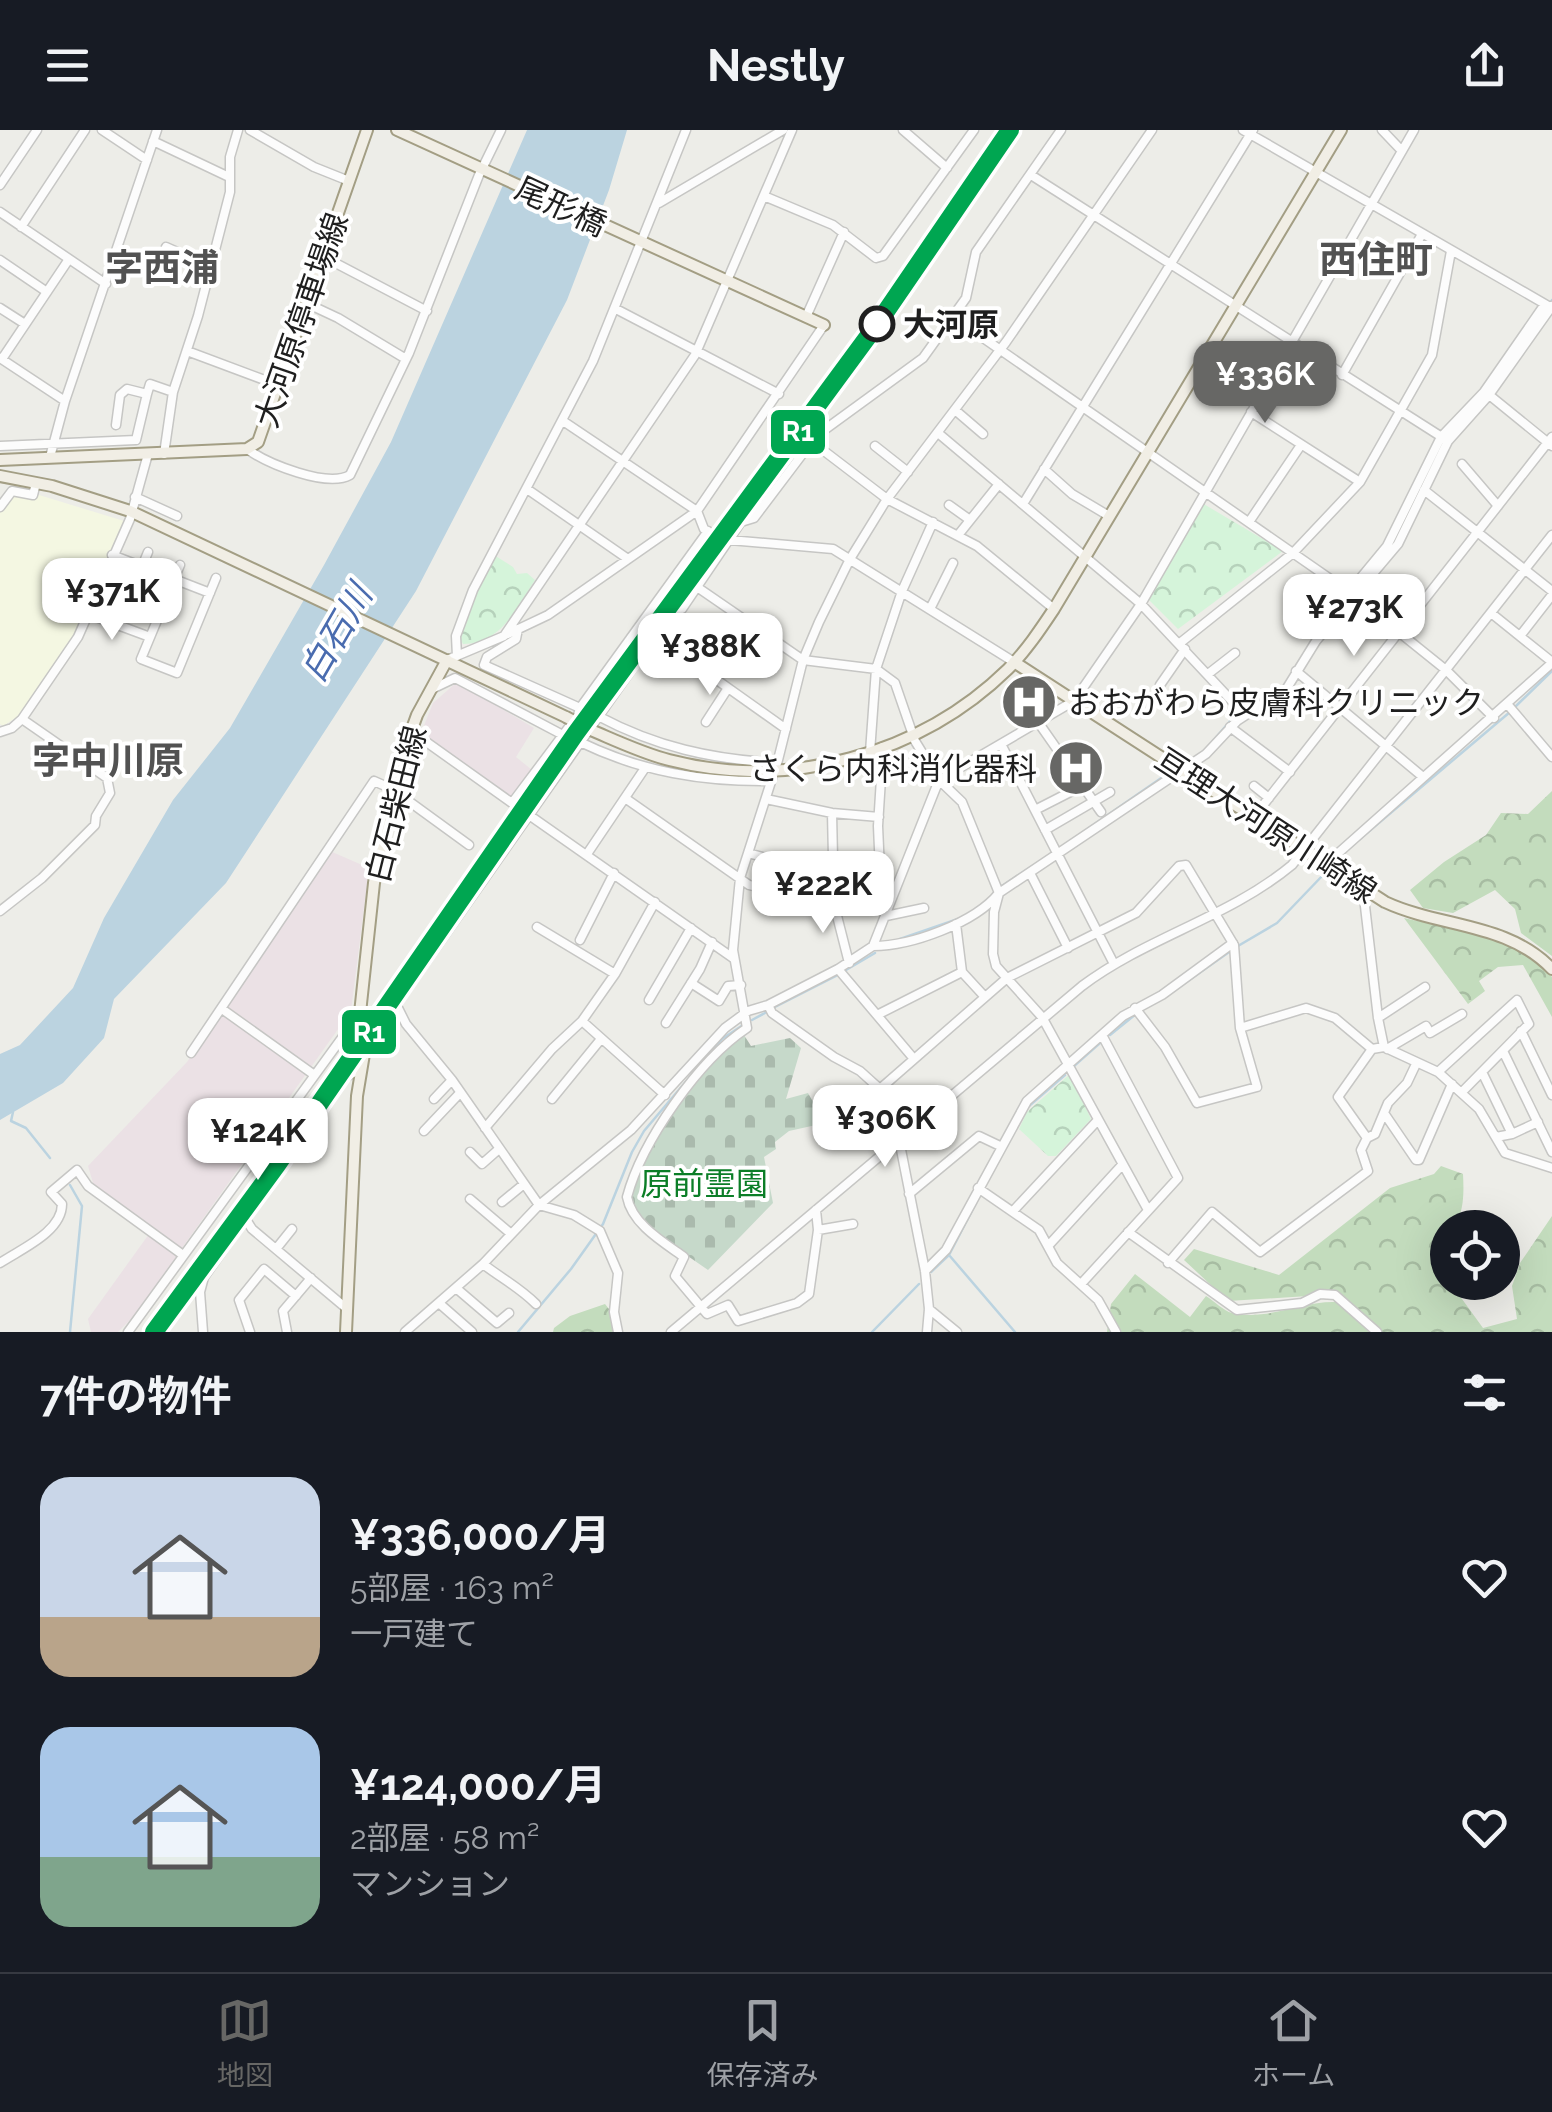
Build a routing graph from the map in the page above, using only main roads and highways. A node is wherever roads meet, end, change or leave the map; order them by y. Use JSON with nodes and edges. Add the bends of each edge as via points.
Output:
{"nodes":[{"id":1,"x":367,"y":130,"type":"edge"},
{"id":2,"x":397,"y":130,"type":"edge"},
{"id":3,"x":1341,"y":130,"type":"edge"},
{"id":4,"x":824,"y":325,"type":"road end"},
{"id":5,"x":33,"y":458,"type":"junction"},
{"id":6,"x":0,"y":460,"type":"edge"},
{"id":7,"x":0,"y":476,"type":"edge"},
{"id":8,"x":32,"y":482,"type":"junction"},
{"id":9,"x":447,"y":658,"type":"junction"},
{"id":10,"x":1014,"y":662,"type":"junction"},
{"id":11,"x":1552,"y":969,"type":"edge"},
{"id":12,"x":346,"y":1332,"type":"edge"}],
"edges":[{"from":1,"to":5,"type":"main road","name":"大河原停車場線","via":[[258,442],[247,449]]},
{"from":2,"to":4,"type":"main road","name":"尾形橋"},
{"from":3,"to":10,"type":"main road","via":[[1054,609]]},
{"from":5,"to":6,"type":"main road","name":"大河原停車場線"},
{"from":5,"to":8,"type":"main road"},
{"from":7,"to":8,"type":"main road"},
{"from":8,"to":9,"type":"main road","via":[[130,511]]},
{"from":9,"to":10,"type":"main road","bridge":true,"via":[[591,730],[669,760],[774,772],[870,752],[912,735],[966,704]]},
{"from":9,"to":12,"type":"main road","name":"白石柴田線","via":[[411,730],[374,883],[360,1014],[365,1048],[356,1096]]},
{"from":10,"to":11,"type":"main road","name":"亘理大河原川崎線","via":[[1363,890],[1419,916],[1505,936]]}]}
